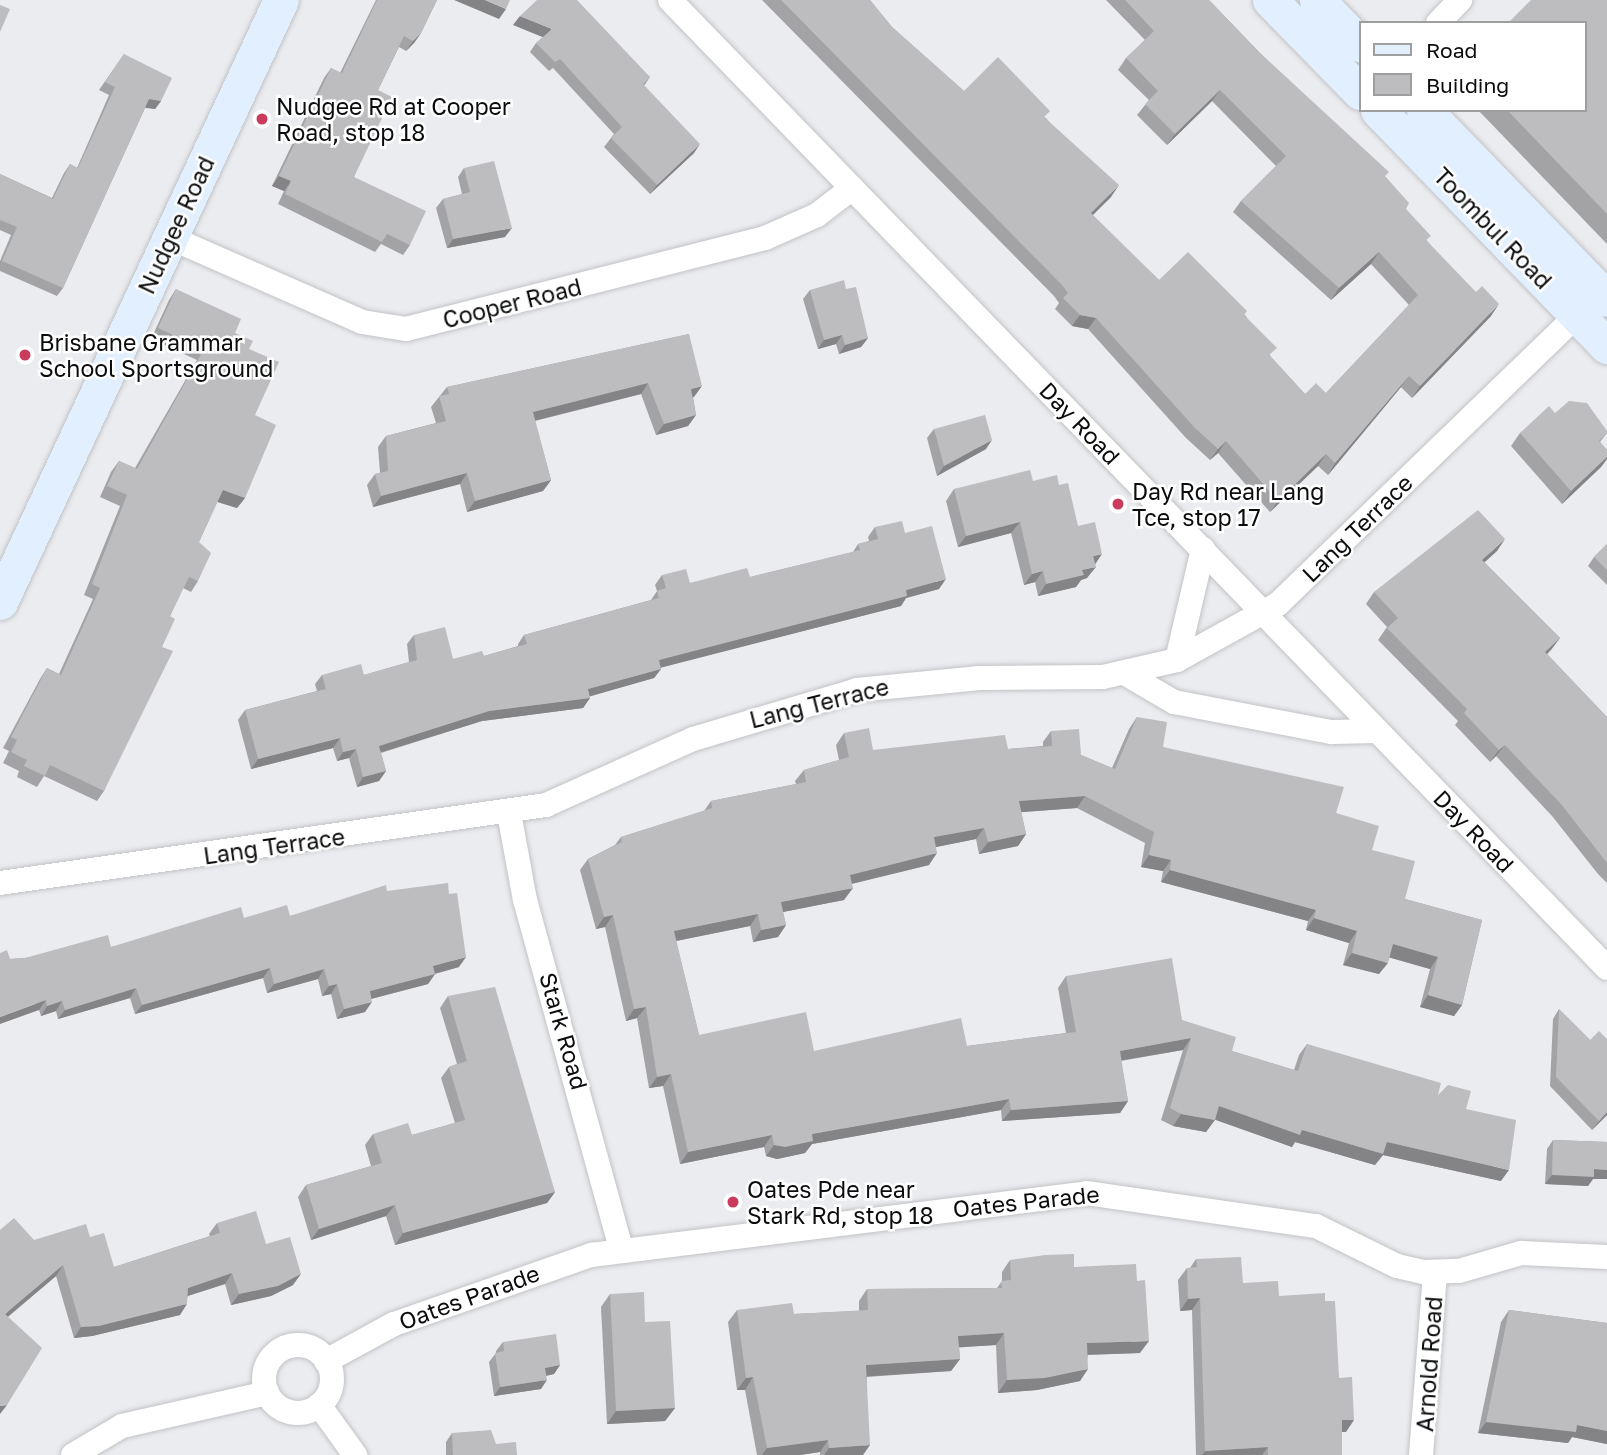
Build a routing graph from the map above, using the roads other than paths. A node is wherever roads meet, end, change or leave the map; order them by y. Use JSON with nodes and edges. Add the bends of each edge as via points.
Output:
{"nodes":[{"id":1,"x":281,"y":0,"type":"edge"},
{"id":2,"x":670,"y":0,"type":"edge"},
{"id":3,"x":1269,"y":0,"type":"edge"},
{"id":4,"x":1317,"y":0,"type":"edge"},
{"id":5,"x":1460,"y":0,"type":"edge"},
{"id":6,"x":1440,"y":21,"type":"edge"},
{"id":7,"x":1358,"y":42,"type":"edge"},
{"id":8,"x":1358,"y":90,"type":"edge"},
{"id":9,"x":1380,"y":112,"type":"edge"},
{"id":10,"x":1426,"y":112,"type":"edge"},
{"id":11,"x":852,"y":188,"type":"junction"},
{"id":12,"x":171,"y":238,"type":"junction"},
{"id":13,"x":1595,"y":302,"type":"edge"},
{"id":14,"x":1607,"y":346,"type":"edge"},
{"id":15,"x":1203,"y":549,"type":"junction"},
{"id":16,"x":0,"y":602,"type":"edge"},
{"id":17,"x":1264,"y":614,"type":"junction"},
{"id":18,"x":1177,"y":660,"type":"junction"},
{"id":19,"x":1126,"y":674,"type":"junction"},
{"id":20,"x":1377,"y":731,"type":"junction"},
{"id":21,"x":509,"y":813,"type":"junction"},
{"id":22,"x":0,"y":883,"type":"edge"},
{"id":23,"x":1607,"y":968,"type":"edge"},
{"id":24,"x":621,"y":1249,"type":"junction"},
{"id":25,"x":1607,"y":1257,"type":"edge"},
{"id":26,"x":1435,"y":1273,"type":"junction"},
{"id":27,"x":326,"y":1361,"type":"junction"},
{"id":28,"x":267,"y":1393,"type":"junction"},
{"id":29,"x":319,"y":1405,"type":"junction"},
{"id":30,"x":73,"y":1455,"type":"edge"},
{"id":31,"x":355,"y":1455,"type":"edge"},
{"id":32,"x":1421,"y":1455,"type":"edge"}],
"edges":[{"from":1,"to":12,"type":"main road","name":"Nudgee Road"},
{"from":2,"to":11,"type":"street","name":"Day Road"},
{"from":3,"to":8,"type":"main road"},
{"from":4,"to":7,"type":"main road"},
{"from":5,"to":6,"type":"street"},
{"from":9,"to":13,"type":"main road","name":"Toombul Road"},
{"from":10,"to":13,"type":"main road","name":"Toombul Road"},
{"from":11,"to":12,"type":"street","name":"Cooper Road","via":[[817,215],[765,238],[406,329],[362,322]]},
{"from":11,"to":15,"type":"street","name":"Day Road"},
{"from":12,"to":16,"type":"main road","name":"Nudgee Road"},
{"from":13,"to":14,"type":"main road","name":"Toombul Road"},
{"from":13,"to":17,"type":"street","name":"Lang Terrace"},
{"from":15,"to":17,"type":"street","name":"Day Road"},
{"from":15,"to":18,"type":"street"},
{"from":17,"to":18,"type":"street","name":"Lang Terrace"},
{"from":17,"to":20,"type":"street","name":"Day Road"},
{"from":18,"to":19,"type":"street","name":"Lang Terrace"},
{"from":19,"to":20,"type":"street","via":[[1174,702],[1332,732]]},
{"from":19,"to":21,"type":"street","name":"Lang Terrace","via":[[857,690],[730,725],[577,794]]},
{"from":20,"to":23,"type":"street","name":"Day Road"},
{"from":21,"to":22,"type":"street","name":"Lang Terrace"},
{"from":21,"to":24,"type":"street","name":"Stark Road","via":[[525,900]]},
{"from":24,"to":26,"type":"street","name":"Oates Parade","via":[[1113,1193],[1316,1226],[1397,1266]]},
{"from":24,"to":27,"type":"street","name":"Oates Parade","via":[[394,1324]]},
{"from":25,"to":26,"type":"street","name":"Oates Parade","via":[[1521,1253]]},
{"from":26,"to":32,"type":"street","name":"Arnold Road"},
{"from":27,"to":28,"type":"street","via":[[310,1347],[277,1352],[265,1370]]},
{"from":27,"to":29,"type":"street","via":[[332,1379]]},
{"from":28,"to":29,"type":"street","via":[[290,1411]]},
{"from":28,"to":30,"type":"street","via":[[122,1426]]},
{"from":29,"to":31,"type":"street"}]}
